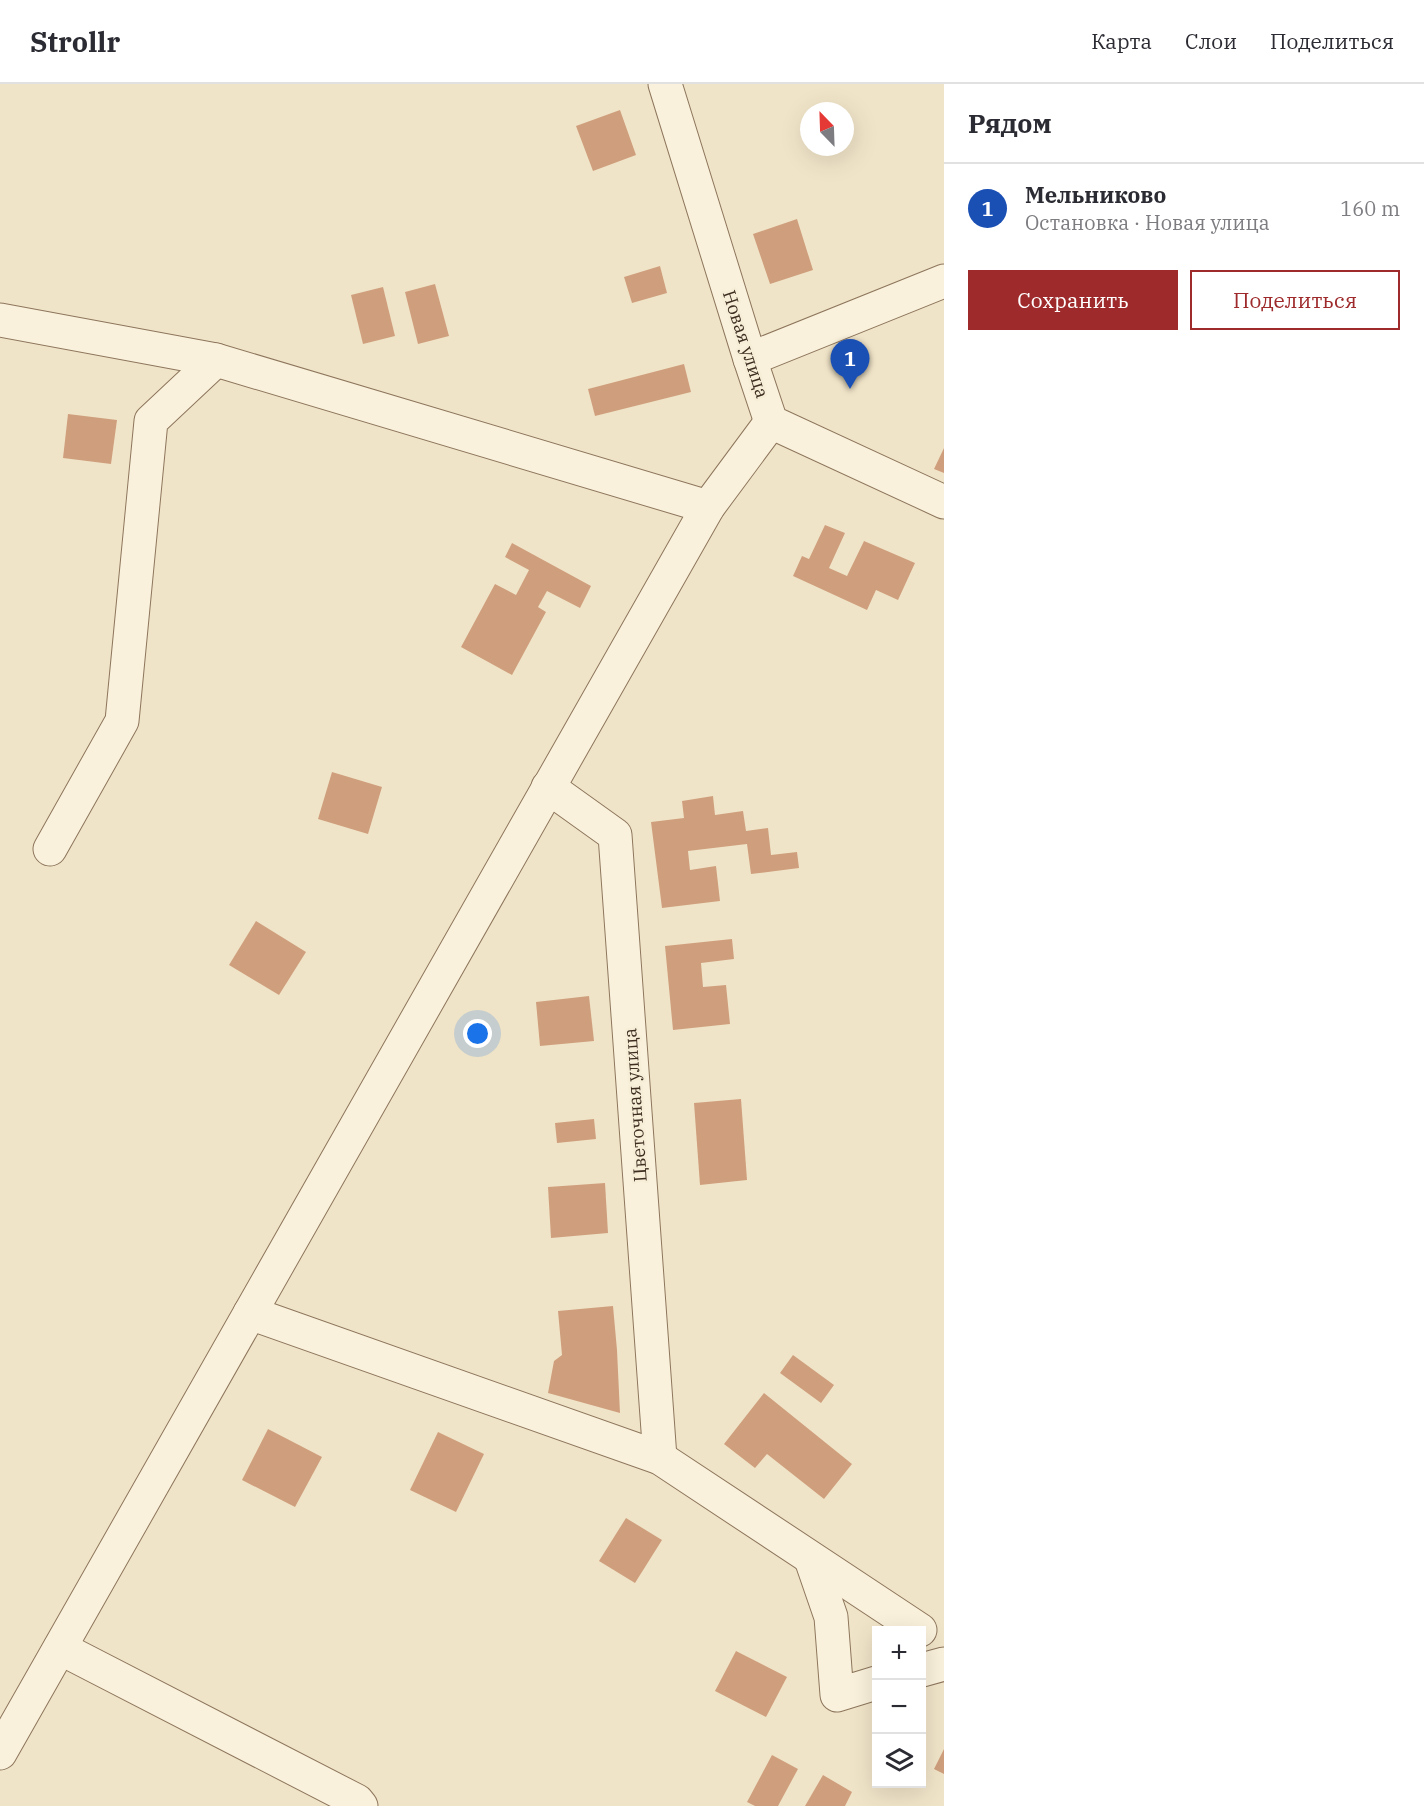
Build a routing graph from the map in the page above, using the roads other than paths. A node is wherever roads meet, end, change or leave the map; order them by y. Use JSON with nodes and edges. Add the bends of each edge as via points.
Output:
{"nodes":[{"id":1,"x":665,"y":84,"type":"edge"},
{"id":2,"x":944,"y":281,"type":"edge"},
{"id":3,"x":0,"y":320,"type":"edge"},
{"id":4,"x":750,"y":359,"type":"junction"},
{"id":5,"x":216,"y":360,"type":"junction"},
{"id":6,"x":771,"y":422,"type":"junction"},
{"id":7,"x":944,"y":502,"type":"edge"},
{"id":8,"x":708,"y":507,"type":"junction"},
{"id":9,"x":548,"y":787,"type":"junction"},
{"id":10,"x":50,"y":849,"type":"dead end"},
{"id":11,"x":250,"y":1313,"type":"junction"},
{"id":12,"x":660,"y":1458,"type":"junction"},
{"id":13,"x":811,"y":1559,"type":"junction"},
{"id":14,"x":913,"y":1626,"type":"edge"},
{"id":15,"x":926,"y":1634,"type":"edge"},
{"id":16,"x":944,"y":1647,"type":"edge"},
{"id":17,"x":60,"y":1648,"type":"junction"},
{"id":18,"x":944,"y":1664,"type":"edge"},
{"id":19,"x":926,"y":1669,"type":"edge"},
{"id":20,"x":872,"y":1684,"type":"edge"},
{"id":21,"x":0,"y":1753,"type":"edge"},
{"id":22,"x":361,"y":1806,"type":"edge"}],
"edges":[{"from":1,"to":4,"type":"street","name":"Новая улица"},
{"from":2,"to":4,"type":"street"},
{"from":3,"to":5,"type":"street"},
{"from":4,"to":6,"type":"street","name":"Новая улица"},
{"from":5,"to":8,"type":"street"},
{"from":5,"to":10,"type":"street","via":[[151,421],[122,721]]},
{"from":6,"to":7,"type":"street","name":"Новая улица"},
{"from":6,"to":8,"type":"street"},
{"from":8,"to":9,"type":"street"},
{"from":9,"to":11,"type":"street"},
{"from":9,"to":12,"type":"street","name":"Цветочная улица","via":[[615,834]]},
{"from":11,"to":12,"type":"street"},
{"from":11,"to":17,"type":"street"},
{"from":12,"to":13,"type":"street"},
{"from":13,"to":14,"type":"street"},
{"from":13,"to":20,"type":"street","via":[[831,1617],[837,1695]]},
{"from":15,"to":16,"type":"street"},
{"from":17,"to":21,"type":"street"},
{"from":17,"to":22,"type":"street"},
{"from":18,"to":19,"type":"street"}]}
